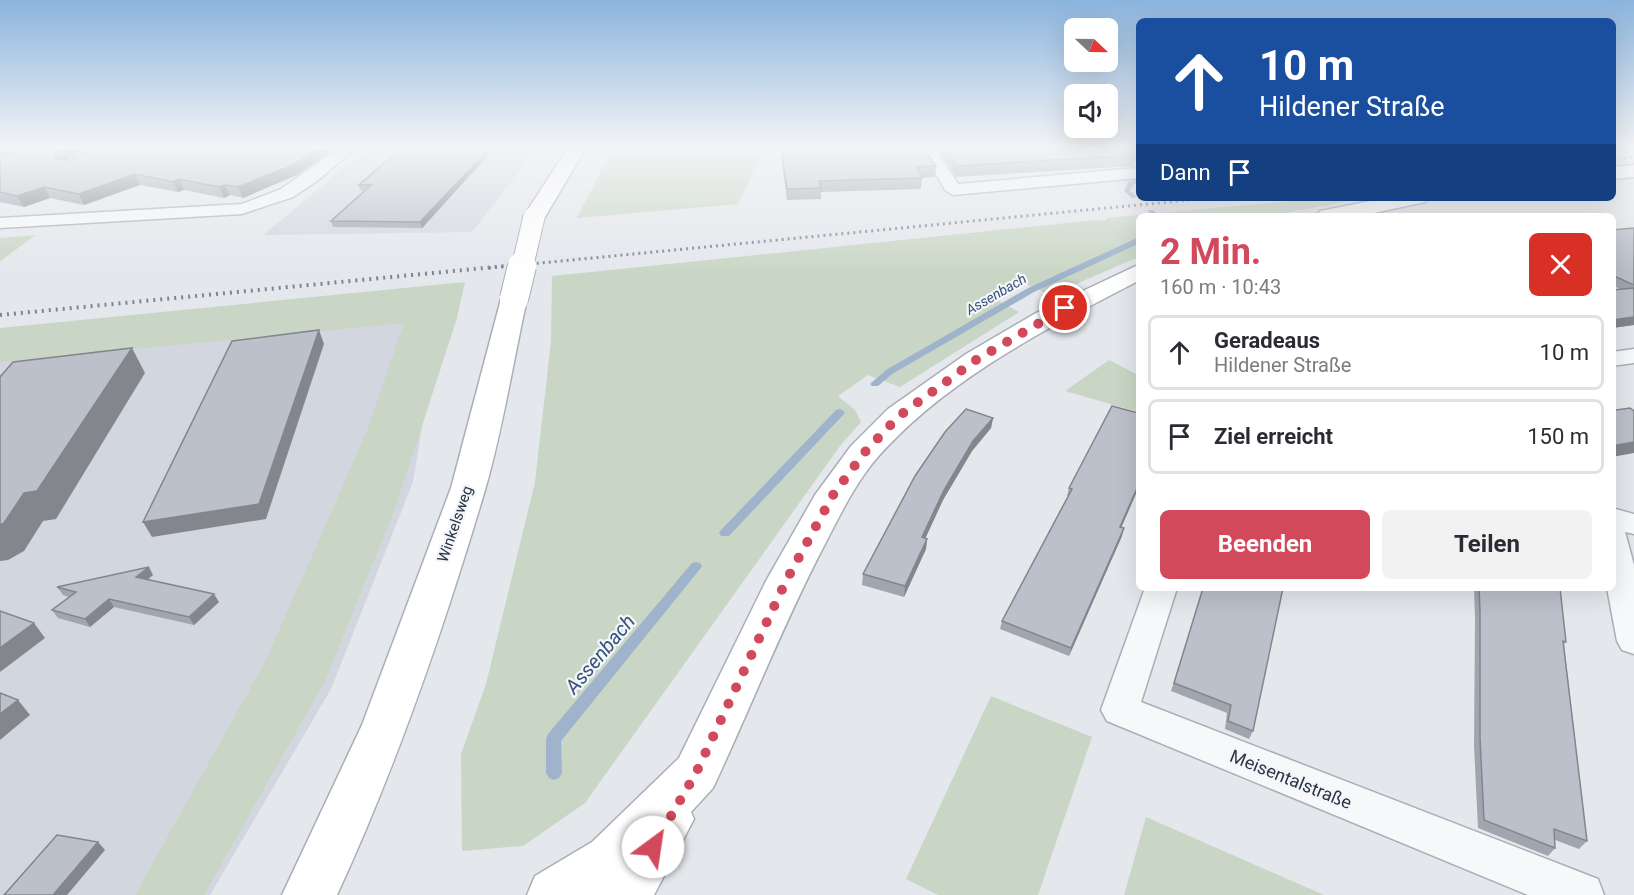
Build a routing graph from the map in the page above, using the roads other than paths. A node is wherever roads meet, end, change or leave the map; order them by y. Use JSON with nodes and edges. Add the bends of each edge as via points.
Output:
{"nodes":[{"id":1,"x":294,"y":190,"type":"edge"},
{"id":2,"x":551,"y":190,"type":"edge"},
{"id":3,"x":1404,"y":201,"type":"edge"},
{"id":4,"x":1343,"y":213,"type":"edge"},
{"id":5,"x":0,"y":223,"type":"edge"},
{"id":6,"x":1136,"y":273,"type":"edge"},
{"id":7,"x":1634,"y":356,"type":"edge"},
{"id":8,"x":1616,"y":358,"type":"edge"},
{"id":9,"x":1616,"y":519,"type":"edge"},
{"id":10,"x":1634,"y":524,"type":"edge"},
{"id":11,"x":1616,"y":554,"type":"edge"},
{"id":12,"x":1160,"y":591,"type":"edge"},
{"id":13,"x":1634,"y":641,"type":"edge"},
{"id":14,"x":696,"y":773,"type":"junction"},
{"id":15,"x":309,"y":895,"type":"edge"},
{"id":16,"x":554,"y":895,"type":"edge"},
{"id":17,"x":621,"y":895,"type":"edge"},
{"id":18,"x":1582,"y":895,"type":"edge"}],
"edges":[{"from":1,"to":5,"type":"street","via":[[269,203],[242,209]]},
{"from":2,"to":15,"type":"main road","name":"Winkelsweg","bridge":true,"via":[[534,217],[468,488],[385,725]]},
{"from":3,"to":4,"type":"main road"},
{"from":6,"to":14,"type":"main road","via":[[1045,319],[976,360],[899,416],[864,453],[833,495],[786,581]]},
{"from":7,"to":8,"type":"street"},
{"from":9,"to":10,"type":"street"},
{"from":11,"to":13,"type":"street"},
{"from":12,"to":18,"type":"street","name":"Meisentalstraße","via":[[1120,710]]},
{"from":14,"to":16,"type":"main road","via":[[611,860]]},
{"from":14,"to":17,"type":"main road"}]}
